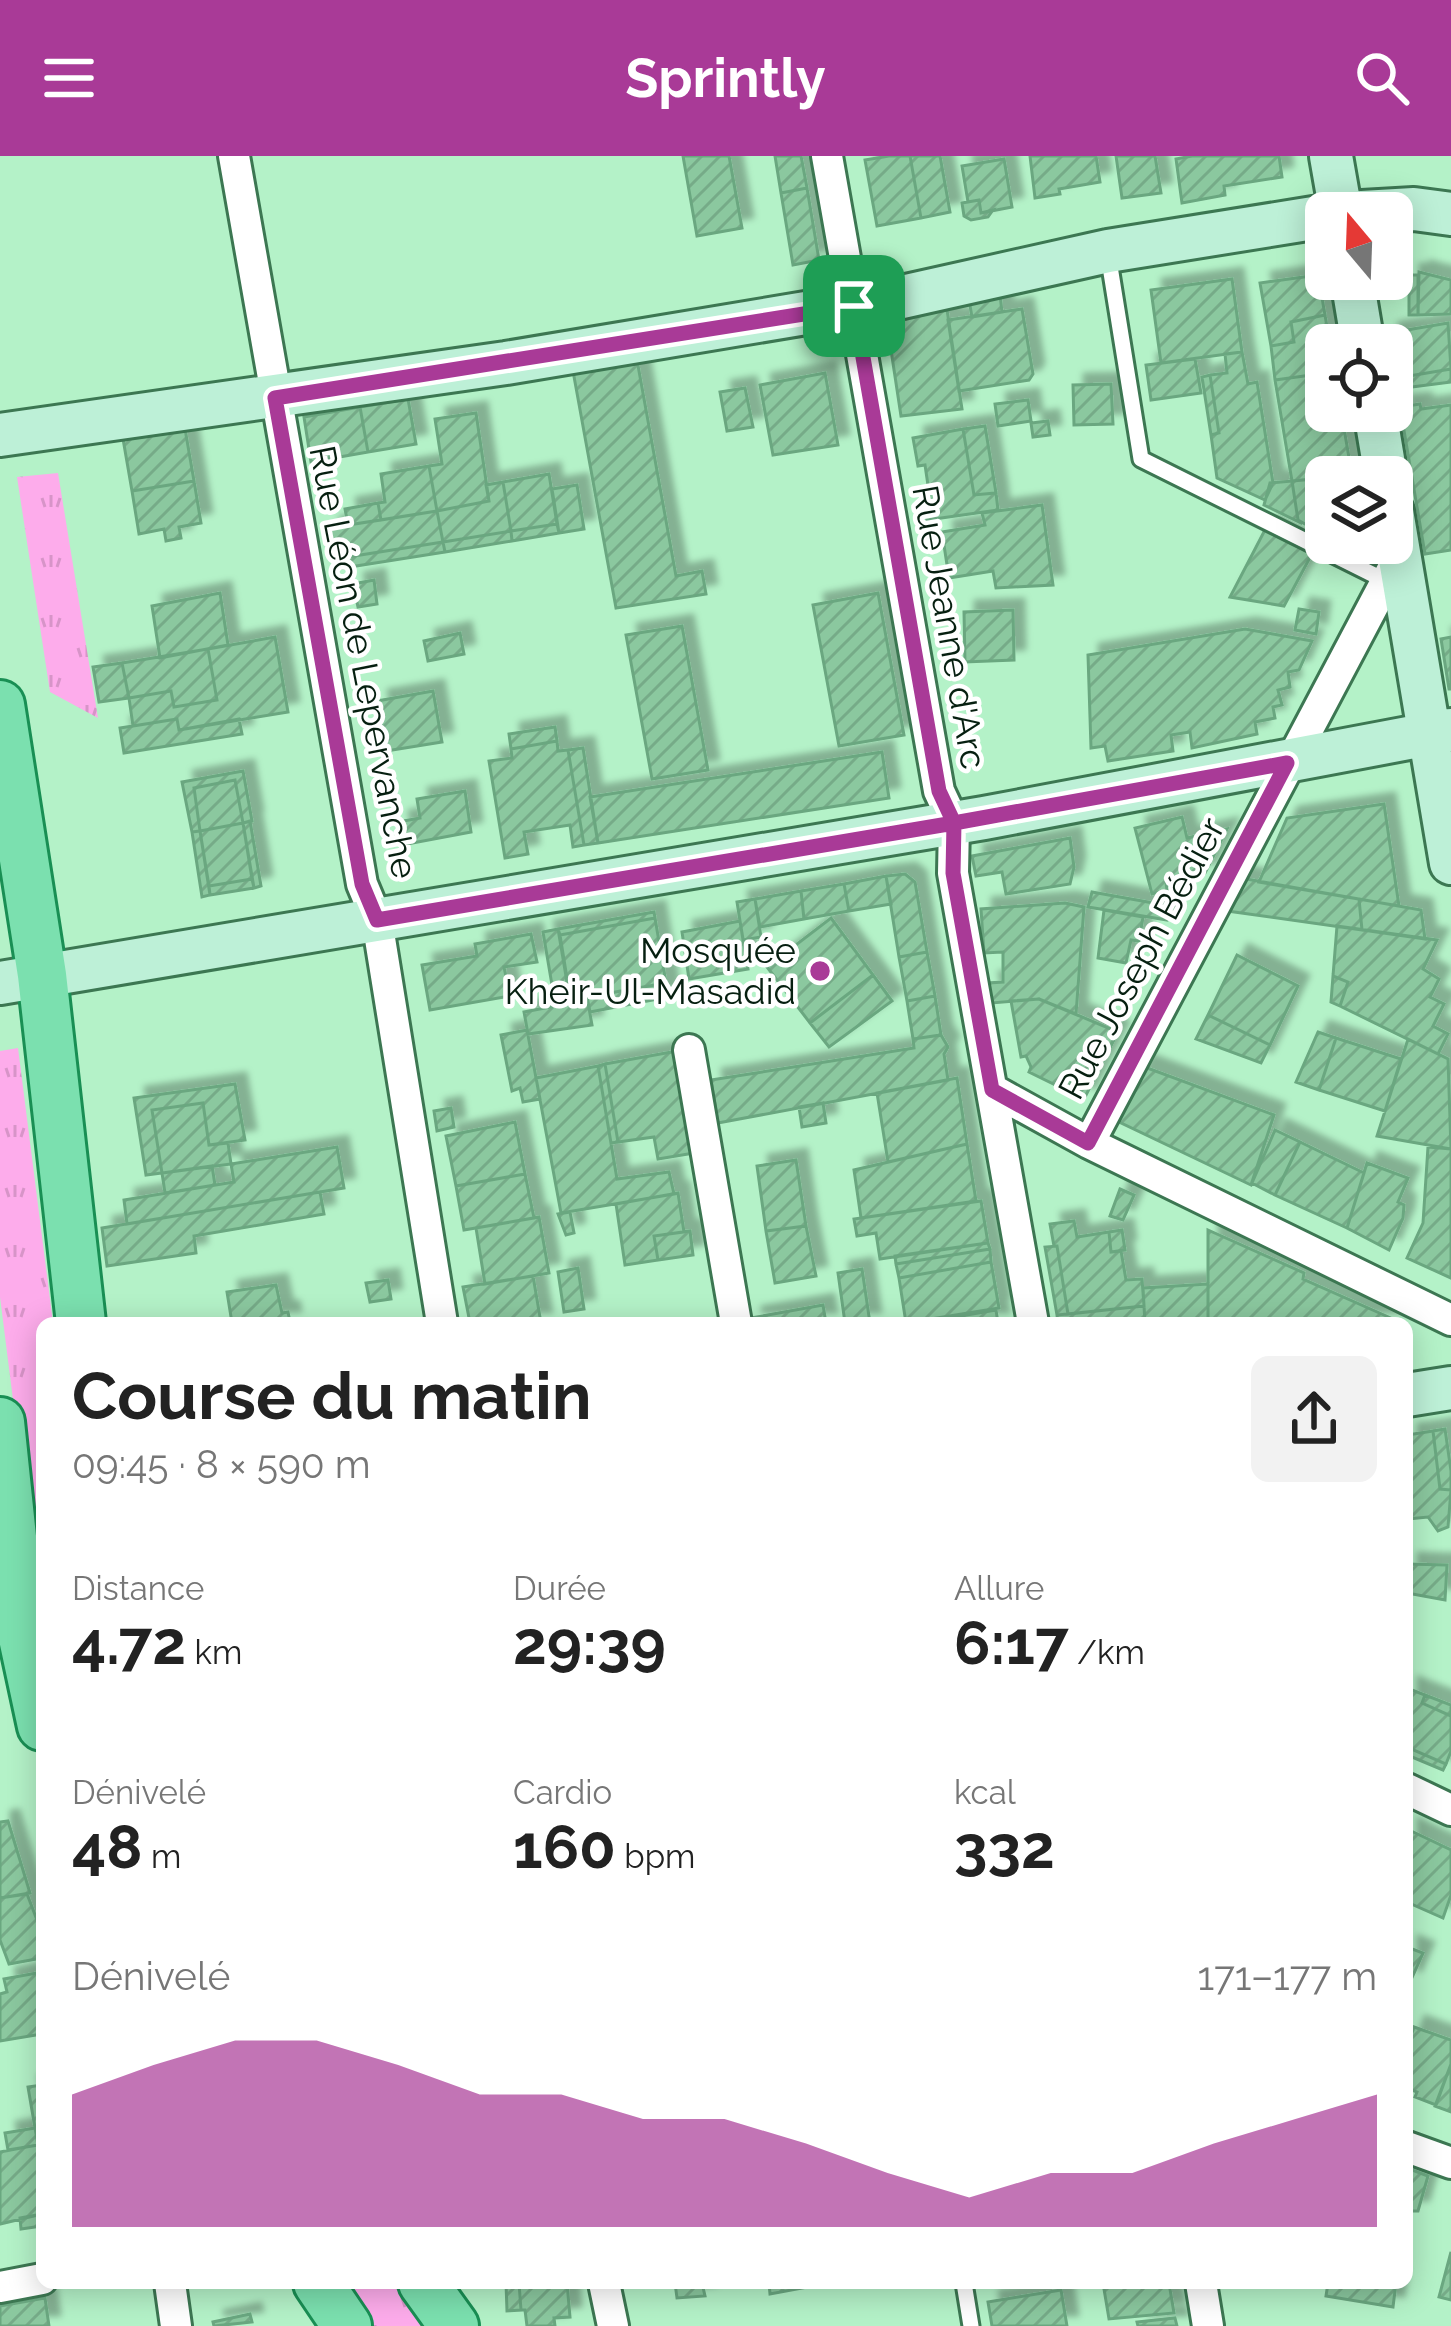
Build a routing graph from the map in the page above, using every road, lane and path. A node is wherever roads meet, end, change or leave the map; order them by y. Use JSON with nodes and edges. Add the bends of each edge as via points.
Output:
{"nodes":[{"id":1,"x":234,"y":156,"type":"edge"},
{"id":2,"x":826,"y":156,"type":"edge"},
{"id":3,"x":1331,"y":156,"type":"edge"},
{"id":4,"x":1339,"y":192,"type":"edge"},
{"id":5,"x":1413,"y":208,"type":"edge"},
{"id":6,"x":1451,"y":214,"type":"edge"},
{"id":7,"x":1305,"y":219,"type":"edge"},
{"id":8,"x":1108,"y":251,"type":"junction"},
{"id":9,"x":854,"y":306,"type":"junction"},
{"id":10,"x":275,"y":398,"type":"junction"},
{"id":11,"x":0,"y":435,"type":"edge"},
{"id":12,"x":1393,"y":564,"type":"edge"},
{"id":13,"x":1393,"y":568,"type":"junction"},
{"id":14,"x":0,"y":705,"type":"edge"},
{"id":15,"x":1441,"y":732,"type":"edge"},
{"id":16,"x":1287,"y":763,"type":"junction"},
{"id":17,"x":954,"y":823,"type":"junction"},
{"id":18,"x":1451,"y":863,"type":"edge"},
{"id":19,"x":377,"y":920,"type":"junction"},
{"id":20,"x":21,"y":979,"type":"edge"},
{"id":21,"x":689,"y":1050,"type":"dead end"},
{"id":22,"x":992,"y":1090,"type":"junction"},
{"id":23,"x":1088,"y":1143,"type":"junction"},
{"id":24,"x":80,"y":1317,"type":"edge"},
{"id":25,"x":441,"y":1317,"type":"edge"},
{"id":26,"x":735,"y":1317,"type":"edge"},
{"id":27,"x":1033,"y":1317,"type":"edge"},
{"id":28,"x":1451,"y":1320,"type":"edge"},
{"id":29,"x":1451,"y":1388,"type":"edge"},
{"id":30,"x":1413,"y":1394,"type":"edge"},
{"id":31,"x":0,"y":1422,"type":"edge"},
{"id":32,"x":21,"y":1633,"type":"edge"},
{"id":33,"x":36,"y":1699,"type":"edge"},
{"id":34,"x":1413,"y":1792,"type":"edge"},
{"id":35,"x":1451,"y":1810,"type":"edge"},
{"id":36,"x":1413,"y":2148,"type":"edge"},
{"id":37,"x":1451,"y":2163,"type":"edge"},
{"id":38,"x":36,"y":2280,"type":"edge"},
{"id":39,"x":0,"y":2287,"type":"edge"},
{"id":40,"x":171,"y":2289,"type":"edge"},
{"id":41,"x":322,"y":2289,"type":"edge"},
{"id":42,"x":427,"y":2289,"type":"edge"},
{"id":43,"x":605,"y":2289,"type":"edge"},
{"id":44,"x":965,"y":2289,"type":"edge"},
{"id":45,"x":1202,"y":2289,"type":"edge"},
{"id":46,"x":176,"y":2326,"type":"edge"},
{"id":47,"x":347,"y":2326,"type":"edge"},
{"id":48,"x":454,"y":2326,"type":"edge"},
{"id":49,"x":613,"y":2326,"type":"edge"},
{"id":50,"x":971,"y":2326,"type":"edge"},
{"id":51,"x":1208,"y":2326,"type":"edge"}],
"edges":[{"from":1,"to":10,"type":"street","name":"Rue Léon de Lepervanche"},
{"from":2,"to":9,"type":"street","name":"Rue Jeanne d'Arc"},
{"from":3,"to":4,"type":"street"},
{"from":5,"to":6,"type":"street"},
{"from":7,"to":8,"type":"street"},
{"from":8,"to":9,"type":"street"},
{"from":8,"to":13,"type":"lane","via":[[1141,459]]},
{"from":9,"to":10,"type":"street"},
{"from":9,"to":17,"type":"street","name":"Rue Jeanne d'Arc","via":[[939,791]]},
{"from":10,"to":11,"type":"street"},
{"from":10,"to":19,"type":"street","name":"Rue Léon de Lepervanche","via":[[362,884]]},
{"from":12,"to":13,"type":"street"},
{"from":13,"to":15,"type":"street"},
{"from":13,"to":16,"type":"street","name":"Rue Joseph Bédier"},
{"from":14,"to":20,"type":"main road"},
{"from":15,"to":16,"type":"street"},
{"from":15,"to":18,"type":"street"},
{"from":16,"to":17,"type":"street"},
{"from":16,"to":23,"type":"street","name":"Rue Joseph Bédier"},
{"from":17,"to":19,"type":"street"},
{"from":17,"to":22,"type":"street","name":"Rue Jeanne d'Arc","via":[[953,873]]},
{"from":19,"to":20,"type":"street"},
{"from":19,"to":25,"type":"street","name":"Rue Léon de Lepervanche"},
{"from":20,"to":24,"type":"main road"},
{"from":21,"to":26,"type":"street"},
{"from":22,"to":23,"type":"street"},
{"from":22,"to":27,"type":"street","name":"Rue Jeanne d'Arc"},
{"from":23,"to":28,"type":"street"},
{"from":29,"to":30,"type":"street"},
{"from":31,"to":32,"type":"main road"},
{"from":32,"to":33,"type":"main road"},
{"from":34,"to":35,"type":"street"},
{"from":36,"to":37,"type":"street"},
{"from":38,"to":39,"type":"street"},
{"from":40,"to":46,"type":"street"},
{"from":41,"to":47,"type":"main road"},
{"from":42,"to":48,"type":"main road"},
{"from":43,"to":49,"type":"street"},
{"from":44,"to":50,"type":"lane"},
{"from":45,"to":51,"type":"street"}]}
